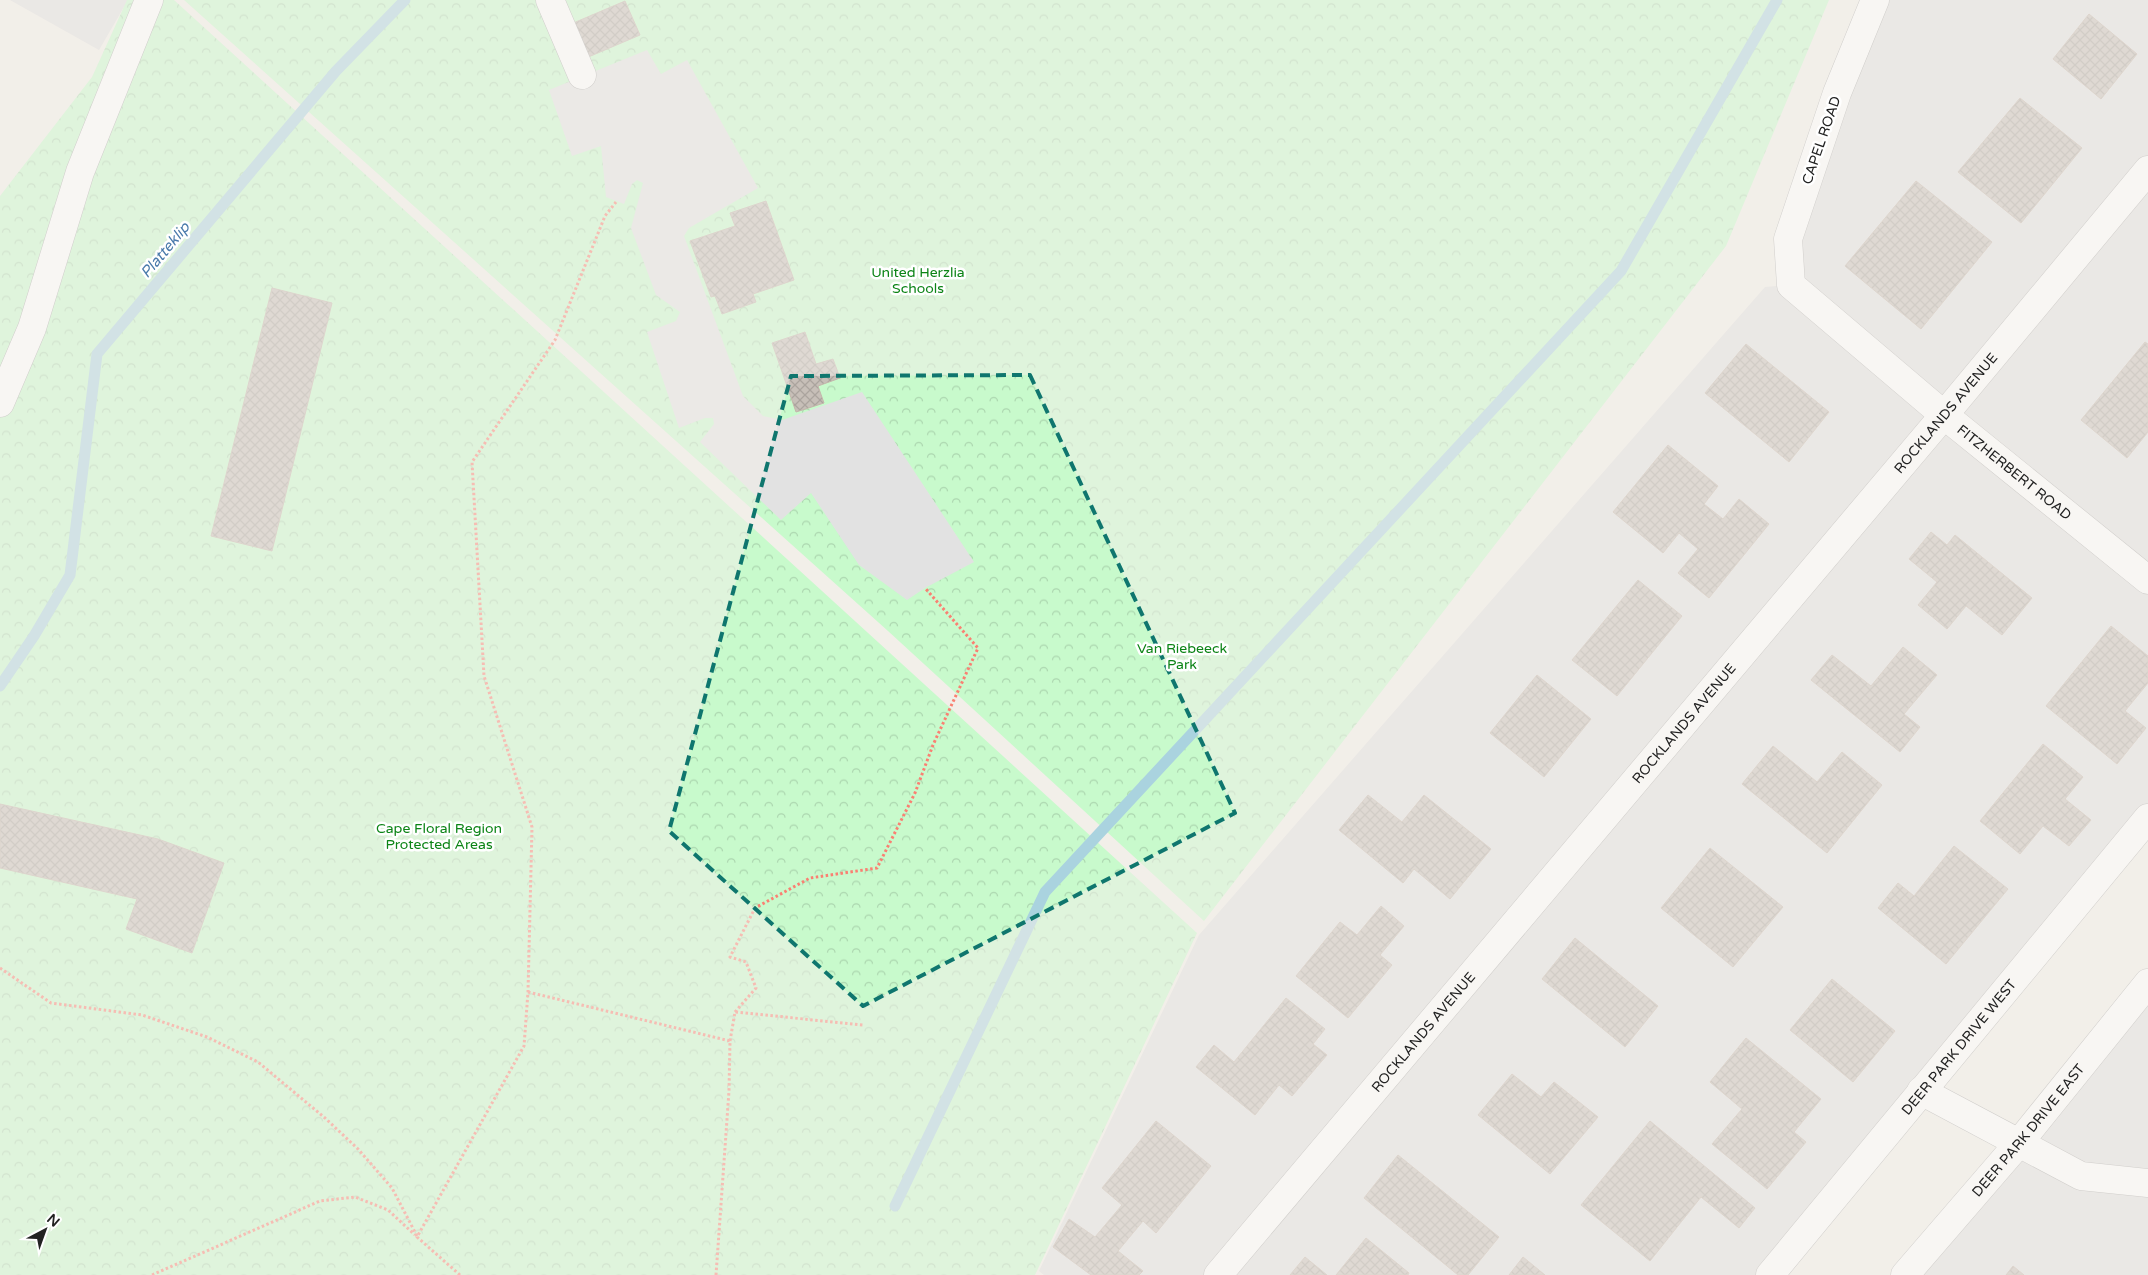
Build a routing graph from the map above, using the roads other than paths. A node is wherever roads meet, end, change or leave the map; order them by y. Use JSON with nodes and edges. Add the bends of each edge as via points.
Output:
{"nodes":[{"id":1,"x":149,"y":0,"type":"edge"},
{"id":2,"x":550,"y":0,"type":"edge"},
{"id":3,"x":1874,"y":0,"type":"edge"},
{"id":4,"x":582,"y":75,"type":"dead end"},
{"id":5,"x":2148,"y":170,"type":"edge"},
{"id":6,"x":1791,"y":285,"type":"joint"},
{"id":7,"x":0,"y":403,"type":"edge"},
{"id":8,"x":1944,"y":415,"type":"junction"},
{"id":9,"x":2148,"y":580,"type":"edge"},
{"id":10,"x":2148,"y":818,"type":"edge"},
{"id":11,"x":2148,"y":983,"type":"edge"},
{"id":12,"x":1921,"y":1091,"type":"junction"},
{"id":13,"x":2018,"y":1144,"type":"junction"},
{"id":14,"x":2148,"y":1183,"type":"edge"},
{"id":15,"x":1218,"y":1275,"type":"edge"},
{"id":16,"x":1770,"y":1275,"type":"edge"},
{"id":17,"x":1904,"y":1275,"type":"edge"}],
"edges":[{"from":1,"to":7,"type":"street","via":[[80,172],[32,328]]},
{"from":2,"to":4,"type":"street"},
{"from":3,"to":6,"type":"street","name":"CAPEL ROAD","via":[[1837,93],[1788,239]]},
{"from":5,"to":8,"type":"street","name":"ROCKLANDS AVENUE"},
{"from":6,"to":8,"type":"street","name":"FITZHERBERT ROAD"},
{"from":8,"to":9,"type":"street","name":"FITZHERBERT ROAD"},
{"from":8,"to":15,"type":"street","name":"ROCKLANDS AVENUE"},
{"from":10,"to":12,"type":"street","name":"DEER PARK DRIVE WEST"},
{"from":11,"to":13,"type":"street","name":"DEER PARK DRIVE EAST"},
{"from":12,"to":13,"type":"street"},
{"from":12,"to":16,"type":"street","name":"DEER PARK DRIVE WEST"},
{"from":13,"to":14,"type":"street","via":[[2081,1176]]},
{"from":13,"to":17,"type":"street","name":"DEER PARK DRIVE EAST"}]}
